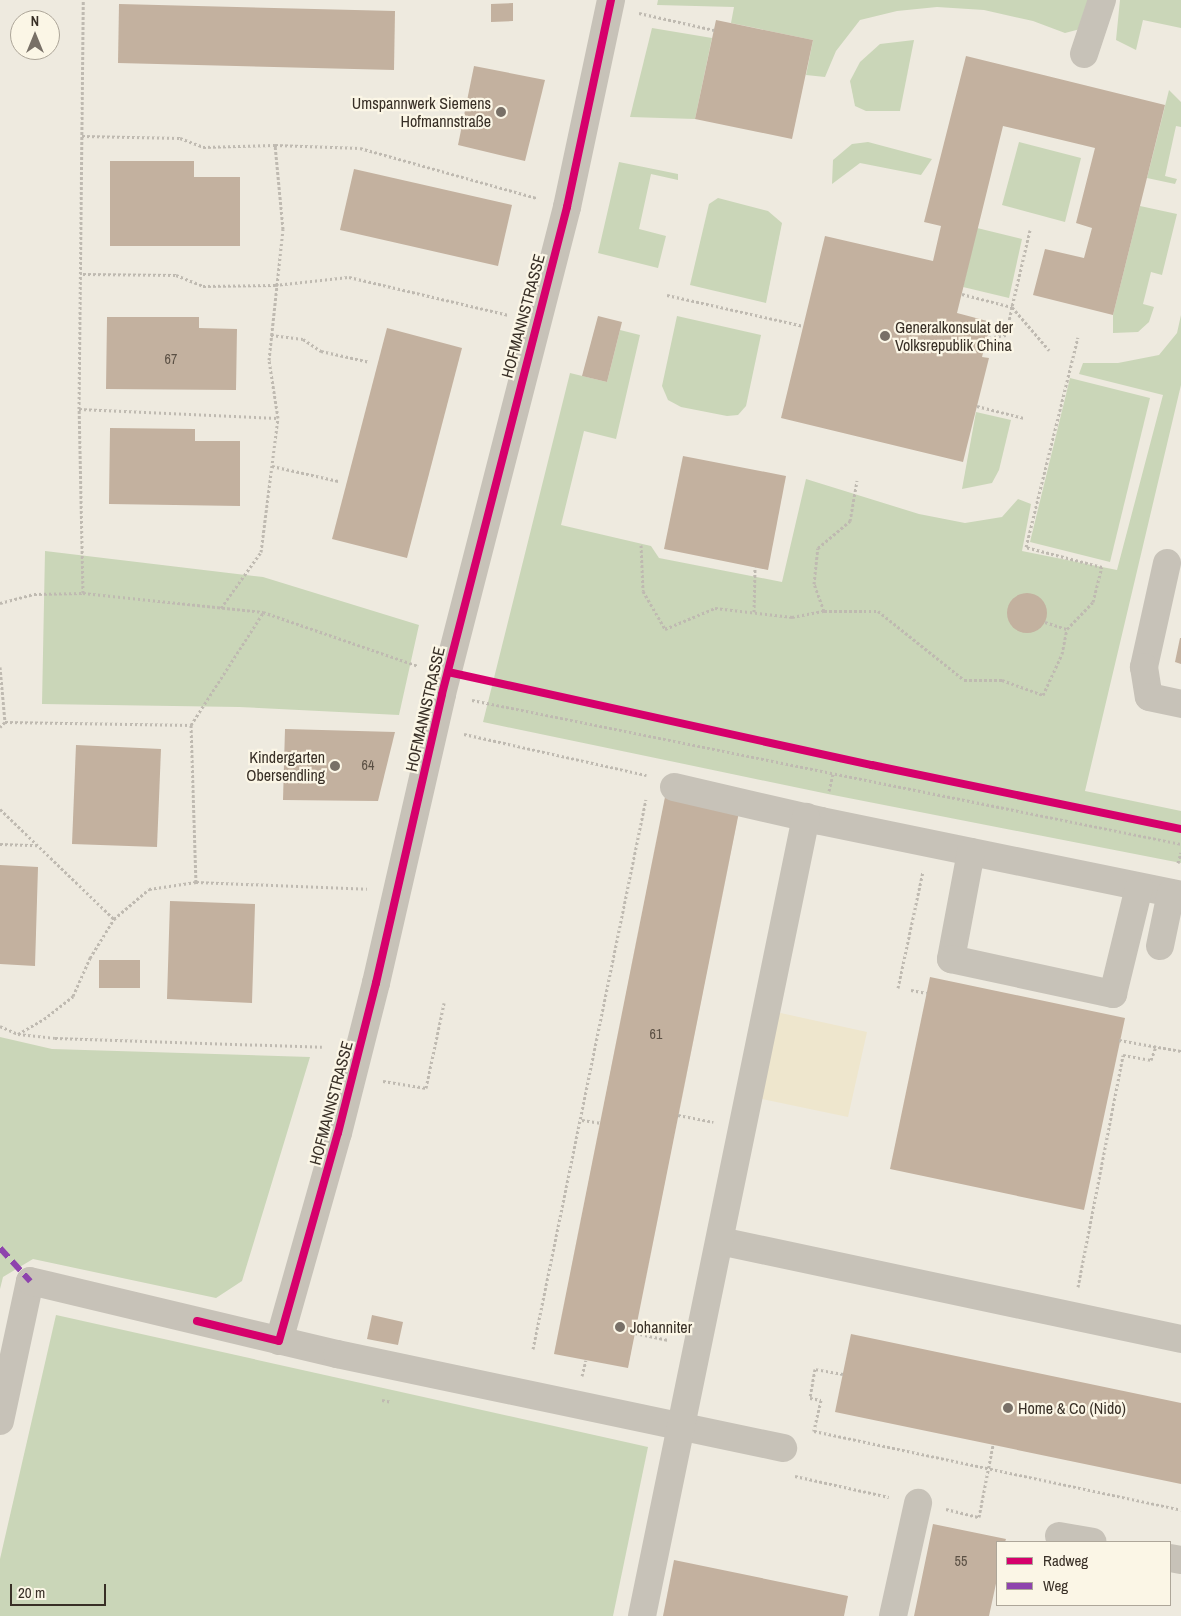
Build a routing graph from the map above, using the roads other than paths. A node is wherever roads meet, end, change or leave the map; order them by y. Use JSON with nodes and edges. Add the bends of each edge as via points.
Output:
{"nodes":[{"id":1,"x":611,"y":0,"type":"edge"},
{"id":2,"x":1102,"y":0,"type":"edge"},
{"id":3,"x":1084,"y":54,"type":"dead end"},
{"id":4,"x":1167,"y":563,"type":"dead end"},
{"id":5,"x":1181,"y":704,"type":"edge"},
{"id":6,"x":663,"y":781,"type":"road end"},
{"id":7,"x":806,"y":817,"type":"junction"},
{"id":8,"x":971,"y":852,"type":"junction"},
{"id":9,"x":1139,"y":887,"type":"junction"},
{"id":10,"x":1176,"y":894,"type":"edge"},
{"id":11,"x":1160,"y":946,"type":"dead end"},
{"id":12,"x":720,"y":1241,"type":"junction"},
{"id":13,"x":1181,"y":1339,"type":"edge"},
{"id":14,"x":279,"y":1341,"type":"junction"},
{"id":15,"x":0,"y":1421,"type":"edge"},
{"id":16,"x":681,"y":1427,"type":"junction"},
{"id":17,"x":785,"y":1461,"type":"road end"},
{"id":18,"x":918,"y":1503,"type":"road end"},
{"id":19,"x":1059,"y":1536,"type":"dead end"},
{"id":20,"x":1086,"y":1541,"type":"edge"},
{"id":21,"x":642,"y":1616,"type":"edge"},
{"id":22,"x":893,"y":1616,"type":"edge"}],
"edges":[{"from":1,"to":14,"type":"street","name":"HOFMANNSTRASSE","via":[[567,206],[535,321],[434,727],[352,1075]]},
{"from":2,"to":3,"type":"street"},
{"from":4,"to":5,"type":"street","via":[[1144,667],[1149,698]]},
{"from":6,"to":7,"type":"street"},
{"from":7,"to":8,"type":"street"},
{"from":7,"to":12,"type":"street"},
{"from":8,"to":9,"type":"street"},
{"from":8,"to":9,"type":"street","via":[[951,958],[1113,994]]},
{"from":9,"to":10,"type":"street"},
{"from":10,"to":11,"type":"street"},
{"from":12,"to":13,"type":"street"},
{"from":12,"to":16,"type":"street"},
{"from":14,"to":15,"type":"street","via":[[30,1282]]},
{"from":14,"to":16,"type":"street"},
{"from":16,"to":17,"type":"street"},
{"from":16,"to":21,"type":"street"},
{"from":18,"to":22,"type":"street"},
{"from":19,"to":20,"type":"street"}]}
